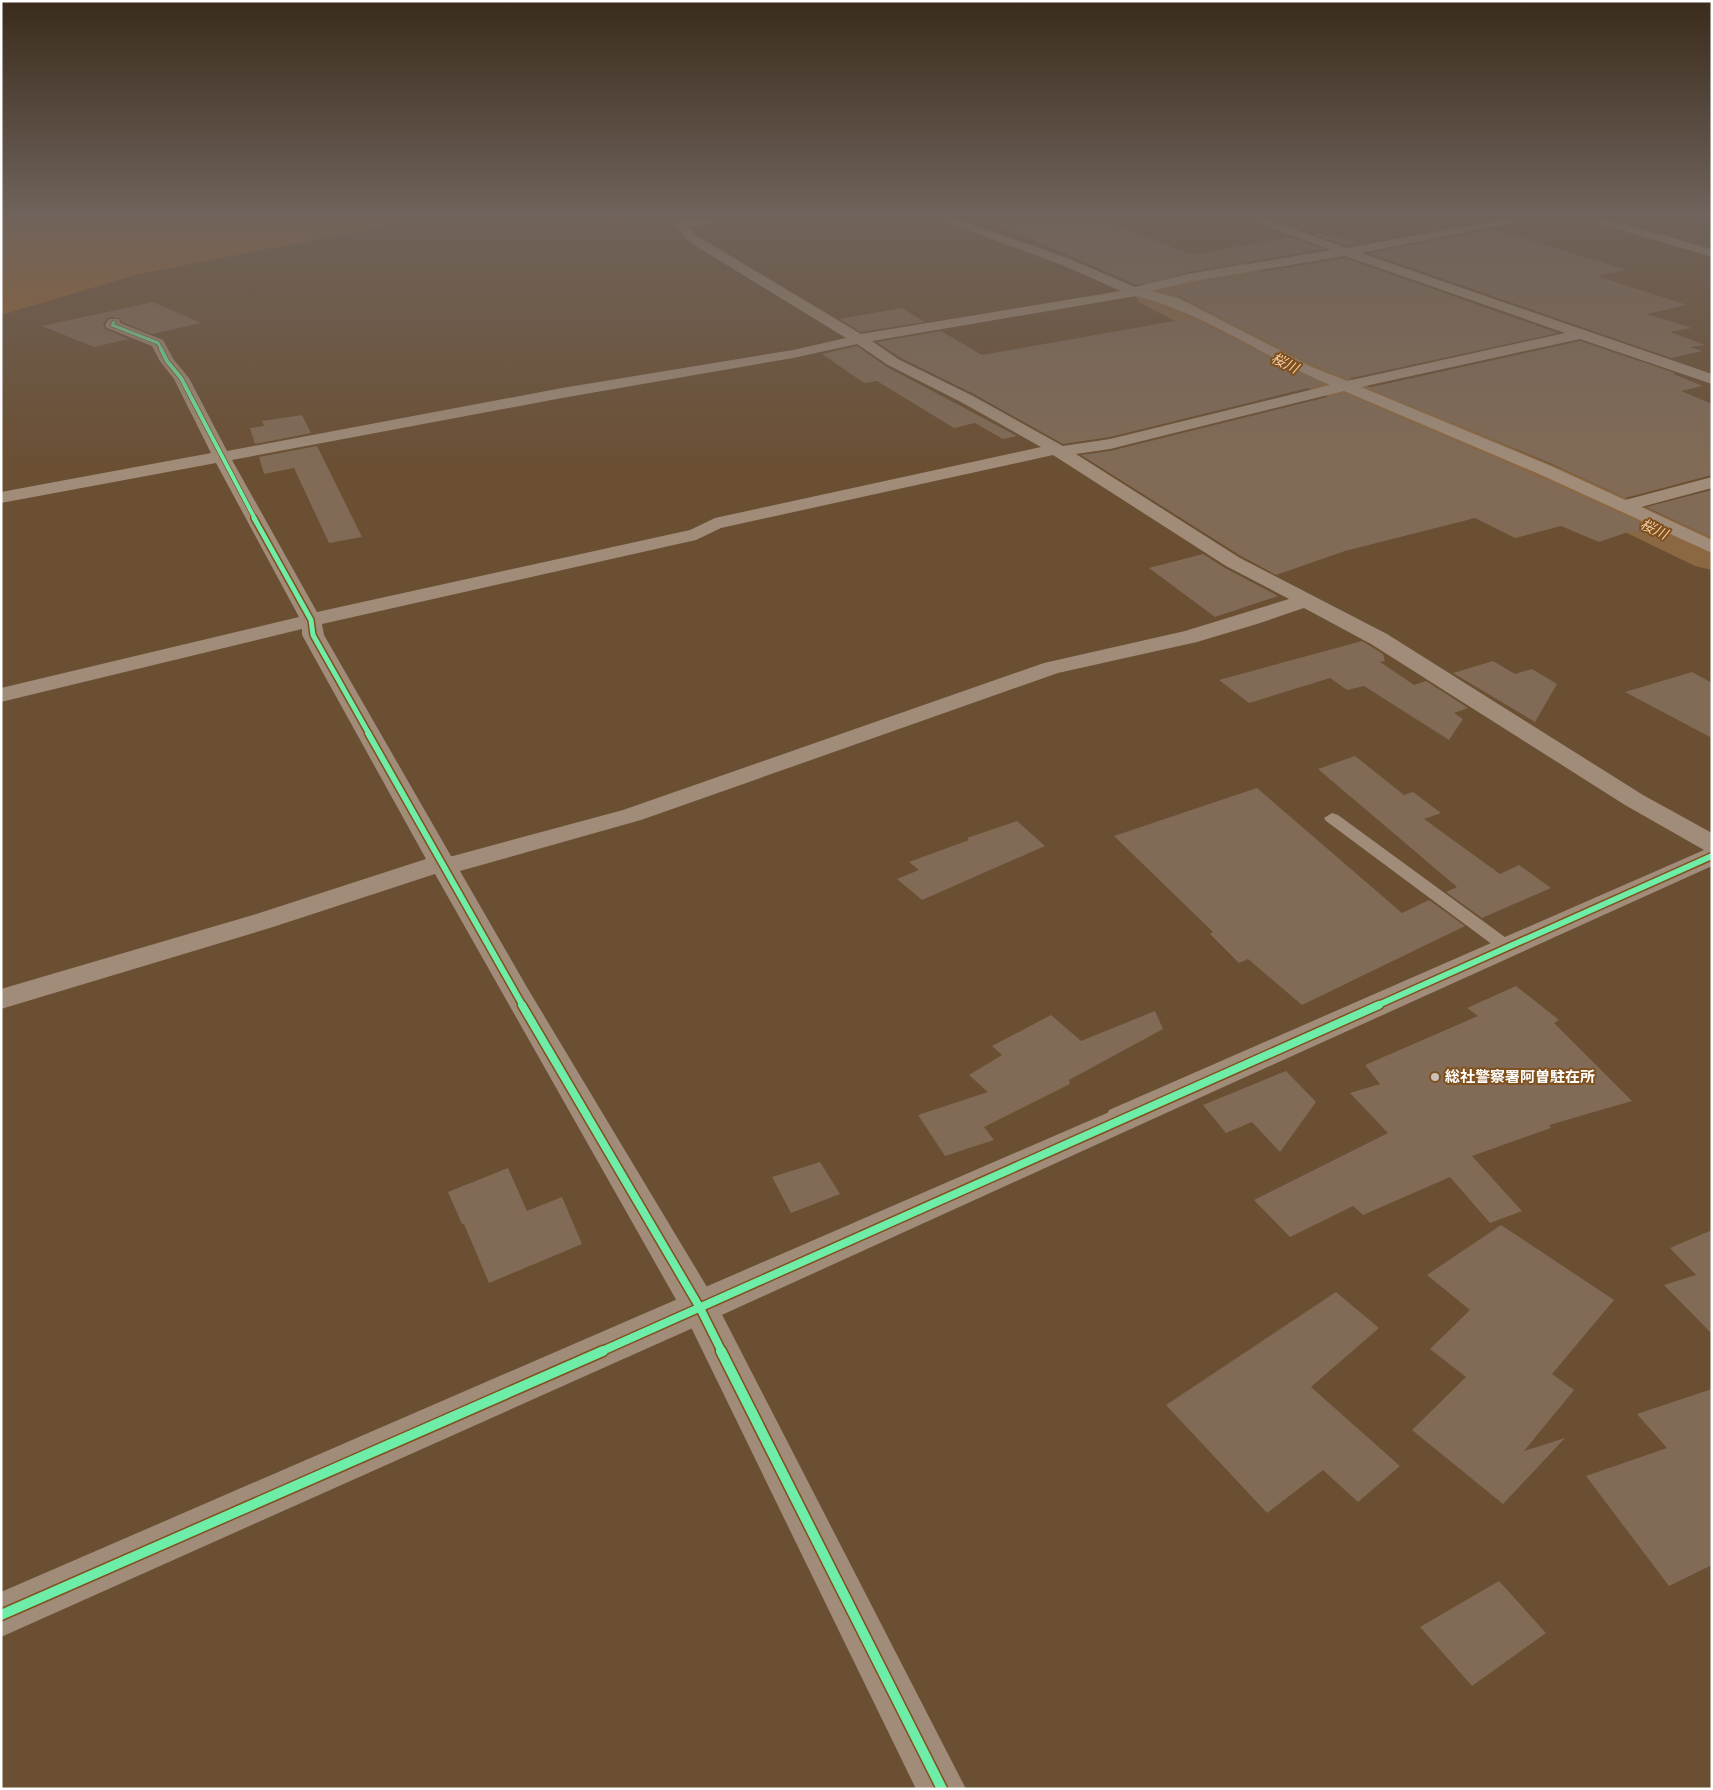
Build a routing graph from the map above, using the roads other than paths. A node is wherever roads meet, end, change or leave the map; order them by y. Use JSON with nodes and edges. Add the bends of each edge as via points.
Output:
{"nodes":[{"id":1,"x":793,"y":301,"type":"edge"},
{"id":2,"x":1096,"y":301,"type":"edge"},
{"id":3,"x":1162,"y":301,"type":"edge"},
{"id":4,"x":1483,"y":301,"type":"edge"},
{"id":5,"x":114,"y":322,"type":"dead end"},
{"id":6,"x":1582,"y":334,"type":"junction"},
{"id":7,"x":859,"y":339,"type":"junction"},
{"id":8,"x":1712,"y":379,"type":"edge"},
{"id":9,"x":1341,"y":387,"type":"junction"},
{"id":10,"x":1058,"y":450,"type":"junction"},
{"id":11,"x":222,"y":458,"type":"junction"},
{"id":12,"x":1712,"y":482,"type":"edge"},
{"id":13,"x":1,"y":498,"type":"edge"},
{"id":14,"x":1626,"y":506,"type":"junction"},
{"id":15,"x":1712,"y":547,"type":"edge"},
{"id":16,"x":1307,"y":600,"type":"junction"},
{"id":17,"x":311,"y":620,"type":"junction"},
{"id":18,"x":1,"y":695,"type":"edge"},
{"id":19,"x":1332,"y":818,"type":"dead end"},
{"id":20,"x":1712,"y":844,"type":"edge"},
{"id":21,"x":1712,"y":856,"type":"edge"},
{"id":22,"x":441,"y":863,"type":"junction"},
{"id":23,"x":1507,"y":947,"type":"junction"},
{"id":24,"x":1,"y":999,"type":"edge"},
{"id":25,"x":700,"y":1308,"type":"junction"},
{"id":26,"x":1,"y":1615,"type":"edge"},
{"id":27,"x":942,"y":1789,"type":"edge"}],
"edges":[{"from":1,"to":7,"type":"street"},
{"from":2,"to":7,"type":"street"},
{"from":3,"to":9,"type":"street","via":[[1214,321]]},
{"from":4,"to":6,"type":"street"},
{"from":5,"to":11,"type":"street","via":[[112,325],[128,333],[158,343],[181,378]]},
{"from":6,"to":8,"type":"street"},
{"from":6,"to":9,"type":"street"},
{"from":7,"to":10,"type":"street","via":[[893,362]]},
{"from":7,"to":11,"type":"street","via":[[793,354]]},
{"from":9,"to":10,"type":"street","via":[[1110,444]]},
{"from":9,"to":14,"type":"street"},
{"from":10,"to":16,"type":"street","via":[[1188,536]]},
{"from":10,"to":17,"type":"street","via":[[715,524],[696,534]]},
{"from":11,"to":13,"type":"street"},
{"from":11,"to":17,"type":"street"},
{"from":12,"to":14,"type":"street"},
{"from":14,"to":15,"type":"street"},
{"from":16,"to":20,"type":"street","via":[[1378,639],[1634,800]]},
{"from":16,"to":22,"type":"street","via":[[1189,637],[1052,668],[632,815],[454,864]]},
{"from":17,"to":18,"type":"street"},
{"from":17,"to":22,"type":"street","via":[[313,635]]},
{"from":19,"to":23,"type":"lane"},
{"from":21,"to":23,"type":"street"},
{"from":22,"to":24,"type":"street","via":[[271,919]]},
{"from":22,"to":25,"type":"street"},
{"from":23,"to":25,"type":"street"},
{"from":25,"to":26,"type":"street"},
{"from":25,"to":27,"type":"street"}]}
